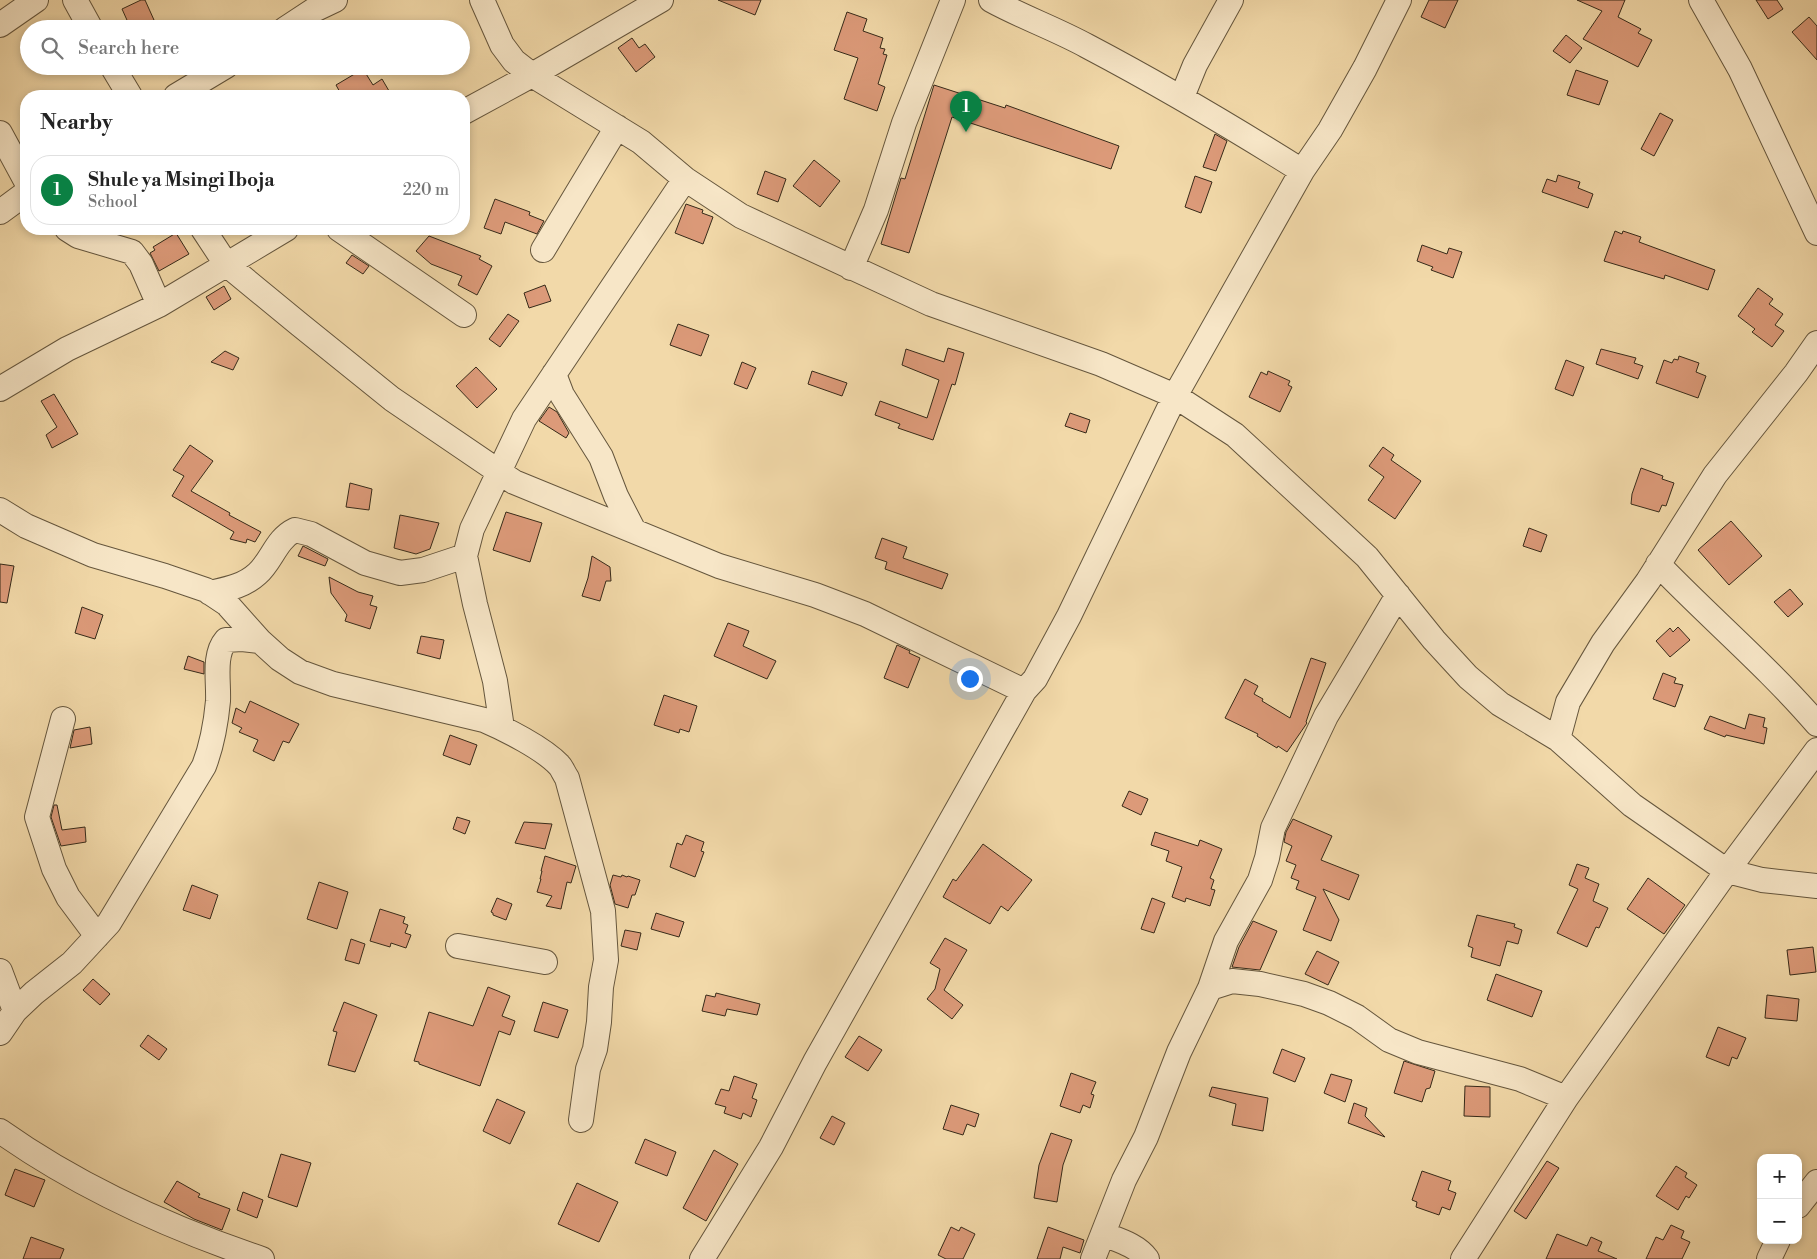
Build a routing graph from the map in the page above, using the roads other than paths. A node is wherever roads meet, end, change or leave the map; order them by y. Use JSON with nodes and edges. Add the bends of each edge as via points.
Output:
{"nodes":[{"id":1,"x":36,"y":0,"type":"edge"},
{"id":2,"x":75,"y":0,"type":"edge"},
{"id":3,"x":336,"y":0,"type":"edge"},
{"id":4,"x":482,"y":0,"type":"edge"},
{"id":5,"x":661,"y":0,"type":"edge"},
{"id":6,"x":953,"y":0,"type":"edge"},
{"id":7,"x":991,"y":0,"type":"edge"},
{"id":8,"x":1231,"y":0,"type":"edge"},
{"id":9,"x":1399,"y":0,"type":"edge"},
{"id":10,"x":1701,"y":0,"type":"edge"},
{"id":11,"x":86,"y":20,"type":"edge"},
{"id":12,"x":299,"y":20,"type":"edge"},
{"id":13,"x":0,"y":25,"type":"edge"},
{"id":14,"x":117,"y":75,"type":"edge"},
{"id":15,"x":211,"y":75,"type":"edge"},
{"id":16,"x":532,"y":75,"type":"junction"},
{"id":17,"x":126,"y":90,"type":"edge"},
{"id":18,"x":186,"y":90,"type":"edge"},
{"id":19,"x":1182,"y":97,"type":"junction"},
{"id":20,"x":470,"y":109,"type":"edge"},
{"id":21,"x":617,"y":127,"type":"junction"},
{"id":22,"x":0,"y":133,"type":"edge"},
{"id":23,"x":20,"y":170,"type":"edge"},
{"id":24,"x":1302,"y":171,"type":"junction"},
{"id":25,"x":685,"y":180,"type":"junction"},
{"id":26,"x":20,"y":197,"type":"edge"},
{"id":27,"x":0,"y":212,"type":"edge"},
{"id":28,"x":1817,"y":233,"type":"edge"},
{"id":29,"x":76,"y":235,"type":"edge"},
{"id":30,"x":207,"y":235,"type":"edge"},
{"id":31,"x":276,"y":235,"type":"edge"},
{"id":32,"x":348,"y":235,"type":"edge"},
{"id":33,"x":543,"y":250,"type":"dead end"},
{"id":34,"x":226,"y":264,"type":"junction"},
{"id":35,"x":851,"y":268,"type":"junction"},
{"id":36,"x":159,"y":305,"type":"junction"},
{"id":37,"x":464,"y":315,"type":"dead end"},
{"id":38,"x":1817,"y":343,"type":"edge"},
{"id":39,"x":554,"y":374,"type":"junction"},
{"id":40,"x":0,"y":389,"type":"edge"},
{"id":41,"x":1175,"y":396,"type":"junction"},
{"id":42,"x":499,"y":472,"type":"junction"},
{"id":43,"x":0,"y":510,"type":"edge"},
{"id":44,"x":634,"y":531,"type":"junction"},
{"id":45,"x":465,"y":556,"type":"junction"},
{"id":46,"x":1658,"y":564,"type":"junction"},
{"id":47,"x":210,"y":593,"type":"junction"},
{"id":48,"x":1398,"y":595,"type":"junction"},
{"id":49,"x":260,"y":641,"type":"junction"},
{"id":50,"x":1024,"y":691,"type":"junction"},
{"id":51,"x":62,"y":719,"type":"dead end"},
{"id":52,"x":1817,"y":724,"type":"edge"},
{"id":53,"x":502,"y":728,"type":"junction"},
{"id":54,"x":1558,"y":739,"type":"junction"},
{"id":55,"x":1817,"y":750,"type":"edge"},
{"id":56,"x":1727,"y":872,"type":"junction"},
{"id":57,"x":1817,"y":886,"type":"edge"},
{"id":58,"x":97,"y":936,"type":"junction"},
{"id":59,"x":458,"y":946,"type":"dead end"},
{"id":60,"x":545,"y":962,"type":"dead end"},
{"id":61,"x":0,"y":971,"type":"edge"},
{"id":62,"x":1210,"y":988,"type":"junction"},
{"id":63,"x":8,"y":1008,"type":"edge"},
{"id":64,"x":0,"y":1033,"type":"edge"},
{"id":65,"x":1566,"y":1098,"type":"junction"},
{"id":66,"x":581,"y":1120,"type":"dead end"},
{"id":67,"x":0,"y":1132,"type":"edge"},
{"id":68,"x":1817,"y":1182,"type":"edge"},
{"id":69,"x":1802,"y":1201,"type":"edge"},
{"id":70,"x":1103,"y":1234,"type":"junction"},
{"id":71,"x":1776,"y":1244,"type":"edge"},
{"id":72,"x":262,"y":1259,"type":"edge"},
{"id":73,"x":702,"y":1259,"type":"edge"},
{"id":74,"x":1093,"y":1259,"type":"edge"},
{"id":75,"x":1147,"y":1259,"type":"edge"},
{"id":76,"x":1464,"y":1259,"type":"edge"},
{"id":77,"x":1769,"y":1259,"type":"edge"}],
"edges":[{"from":1,"to":13,"type":"street"},
{"from":2,"to":11,"type":"street"},
{"from":3,"to":12,"type":"street"},
{"from":4,"to":16,"type":"street","via":[[502,45],[514,61]]},
{"from":5,"to":16,"type":"street"},
{"from":6,"to":35,"type":"street","via":[[904,123],[876,210]]},
{"from":7,"to":19,"type":"street","via":[[1086,45]]},
{"from":8,"to":19,"type":"street","via":[[1195,65]]},
{"from":9,"to":24,"type":"street","via":[[1330,130]]},
{"from":10,"to":28,"type":"street","via":[[1740,70]]},
{"from":14,"to":17,"type":"street"},
{"from":15,"to":18,"type":"street"},
{"from":16,"to":20,"type":"street"},
{"from":16,"to":21,"type":"street"},
{"from":19,"to":24,"type":"street"},
{"from":21,"to":25,"type":"street","via":[[641,142]]},
{"from":21,"to":33,"type":"street"},
{"from":22,"to":23,"type":"street"},
{"from":24,"to":41,"type":"street"},
{"from":25,"to":35,"type":"street","via":[[741,216]]},
{"from":25,"to":39,"type":"street"},
{"from":26,"to":27,"type":"street"},
{"from":29,"to":36,"type":"street","via":[[132,252],[141,264]]},
{"from":30,"to":34,"type":"street"},
{"from":31,"to":34,"type":"street"},
{"from":32,"to":37,"type":"street"},
{"from":34,"to":36,"type":"street"},
{"from":34,"to":42,"type":"street","via":[[392,399]]},
{"from":35,"to":41,"type":"street","via":[[931,304],[1101,364]]},
{"from":36,"to":40,"type":"street","via":[[67,349]]},
{"from":38,"to":46,"type":"street","via":[[1716,475]]},
{"from":39,"to":42,"type":"street","via":[[524,419]]},
{"from":39,"to":44,"type":"street","via":[[562,395],[601,457]]},
{"from":41,"to":48,"type":"street","via":[[1234,435],[1367,557]]},
{"from":41,"to":50,"type":"street","via":[[1069,616],[1035,679]]},
{"from":42,"to":44,"type":"street","via":[[514,482]]},
{"from":42,"to":45,"type":"street","via":[[472,529]]},
{"from":43,"to":47,"type":"street","via":[[26,526],[93,555]]},
{"from":44,"to":50,"type":"street","via":[[719,566],[866,614]]},
{"from":45,"to":47,"type":"street","via":[[424,570],[400,573],[366,563],[311,534],[295,530],[286,534],[258,573],[245,583]]},
{"from":45,"to":53,"type":"street","via":[[495,681]]},
{"from":46,"to":52,"type":"street","via":[[1792,694]]},
{"from":46,"to":54,"type":"street","via":[[1568,702]]},
{"from":47,"to":49,"type":"street","via":[[226,604]]},
{"from":48,"to":54,"type":"street","via":[[1468,677],[1500,704]]},
{"from":48,"to":62,"type":"street","via":[[1326,716],[1274,828],[1260,880],[1226,941]]},
{"from":49,"to":53,"type":"street","via":[[300,672],[333,684],[484,720]]},
{"from":49,"to":58,"type":"street","via":[[226,640],[221,646],[218,702],[211,748],[204,766],[130,890]]},
{"from":50,"to":73,"type":"street","via":[[815,1062],[771,1147]]},
{"from":51,"to":58,"type":"street","via":[[37,817],[54,869],[68,897]]},
{"from":53,"to":66,"type":"street","via":[[544,753],[558,764],[567,778],[603,911],[606,960],[595,1048],[588,1069]]},
{"from":54,"to":56,"type":"street","via":[[1632,805]]},
{"from":55,"to":56,"type":"street"},
{"from":56,"to":57,"type":"street","via":[[1762,880]]},
{"from":56,"to":65,"type":"street"},
{"from":58,"to":63,"type":"street","via":[[72,963]]},
{"from":59,"to":60,"type":"street"},
{"from":61,"to":63,"type":"street"},
{"from":62,"to":65,"type":"street","via":[[1232,981],[1304,994],[1329,1003],[1389,1040],[1418,1052],[1520,1079]]},
{"from":62,"to":70,"type":"street","via":[[1179,1052]]},
{"from":63,"to":64,"type":"street"},
{"from":65,"to":76,"type":"street"},
{"from":67,"to":72,"type":"street","via":[[83,1183],[131,1207]]},
{"from":68,"to":69,"type":"street"},
{"from":70,"to":74,"type":"street"},
{"from":70,"to":75,"type":"street","via":[[1131,1246]]},
{"from":71,"to":77,"type":"street"}]}
